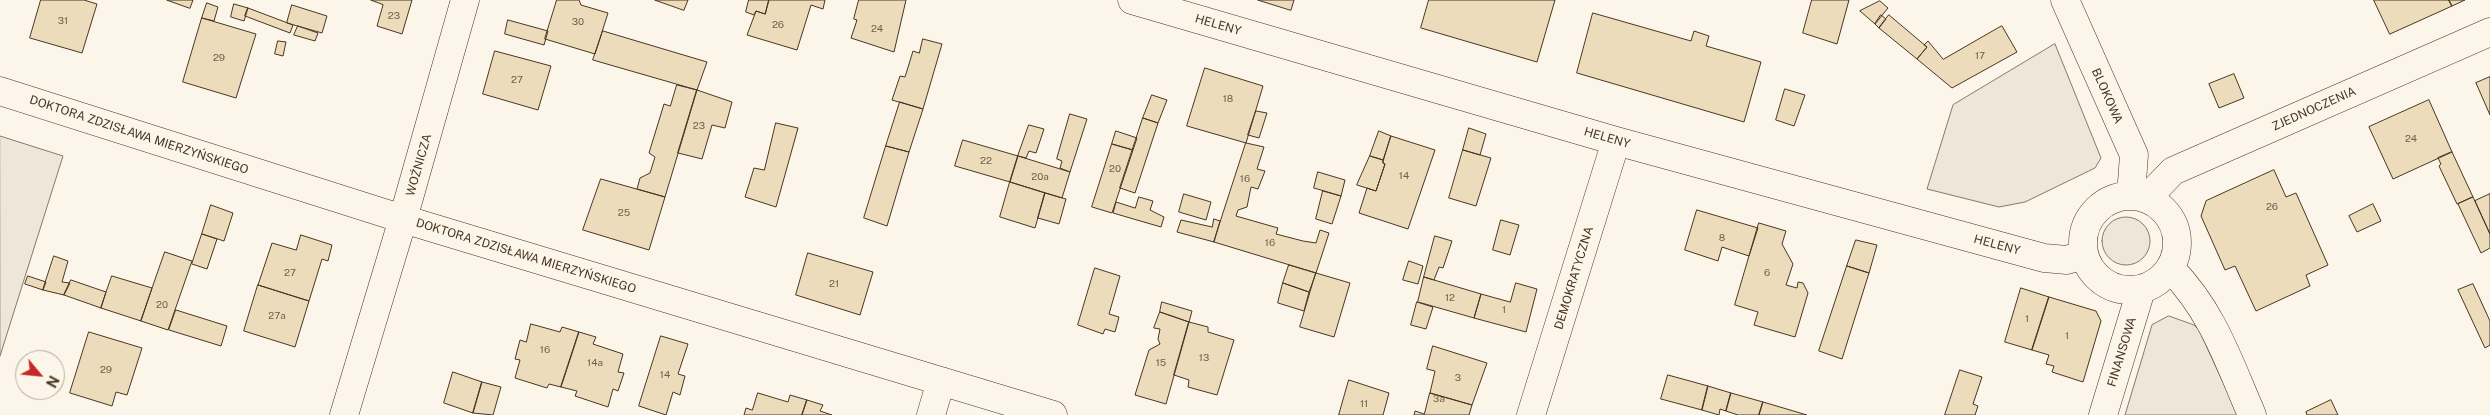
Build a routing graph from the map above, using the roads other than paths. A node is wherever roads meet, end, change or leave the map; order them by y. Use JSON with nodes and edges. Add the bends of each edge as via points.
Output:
{"nodes":[{"id":1,"x":465,"y":0,"type":"edge"},
{"id":2,"x":1132,"y":0,"type":"edge"},
{"id":3,"x":2065,"y":0,"type":"edge"},
{"id":4,"x":2490,"y":32,"type":"edge"},
{"id":5,"x":0,"y":91,"type":"edge"},
{"id":6,"x":1616,"y":141,"type":"junction"},
{"id":7,"x":2139,"y":197,"type":"junction"},
{"id":8,"x":404,"y":219,"type":"junction"},
{"id":9,"x":2084,"y":254,"type":"junction"},
{"id":10,"x":2171,"y":268,"type":"junction"},
{"id":11,"x":2141,"y":290,"type":"junction"},
{"id":12,"x":941,"y":380,"type":"junction"},
{"id":13,"x":344,"y":415,"type":"edge"},
{"id":14,"x":931,"y":415,"type":"edge"},
{"id":15,"x":1053,"y":415,"type":"edge"},
{"id":16,"x":1531,"y":415,"type":"edge"},
{"id":17,"x":2103,"y":415,"type":"edge"},
{"id":18,"x":2252,"y":415,"type":"edge"}],
"edges":[{"from":1,"to":8,"type":"street","name":"WOŹNICZA"},
{"from":2,"to":6,"type":"street","name":"HELENY"},
{"from":3,"to":7,"type":"street","name":"BLOKOWA","via":[[2134,156]]},
{"from":4,"to":7,"type":"street","name":"ZJEDNOCZENIA","via":[[2172,171]]},
{"from":5,"to":8,"type":"street","name":"DOKTORA ZDZISŁAWA MIERZYŃSKIEGO"},
{"from":6,"to":9,"type":"street","name":"HELENY","via":[[2044,258],[2067,260]]},
{"from":6,"to":16,"type":"street","name":"DEMOKRATYCZNA"},
{"from":7,"to":9,"type":"street","via":[[2114,198],[2099,207],[2088,220],[2083,237]]},
{"from":7,"to":10,"type":"street","via":[[2159,206],[2176,228],[2178,242]]},
{"from":8,"to":12,"type":"street","name":"DOKTORA ZDZISŁAWA MIERZYŃSKIEGO"},
{"from":8,"to":13,"type":"street","name":"WOŹNICZA"},
{"from":9,"to":11,"type":"street","via":[[2090,269],[2101,281],[2115,288]]},
{"from":10,"to":11,"type":"street","via":[[2156,283]]},
{"from":10,"to":18,"type":"street","via":[[2210,317]]},
{"from":11,"to":17,"type":"street","name":"FINANSOWA"},
{"from":12,"to":14,"type":"street"},
{"from":12,"to":15,"type":"street","name":"DOKTORA ZDZISŁAWA MIERZYŃSKIEGO"}]}
